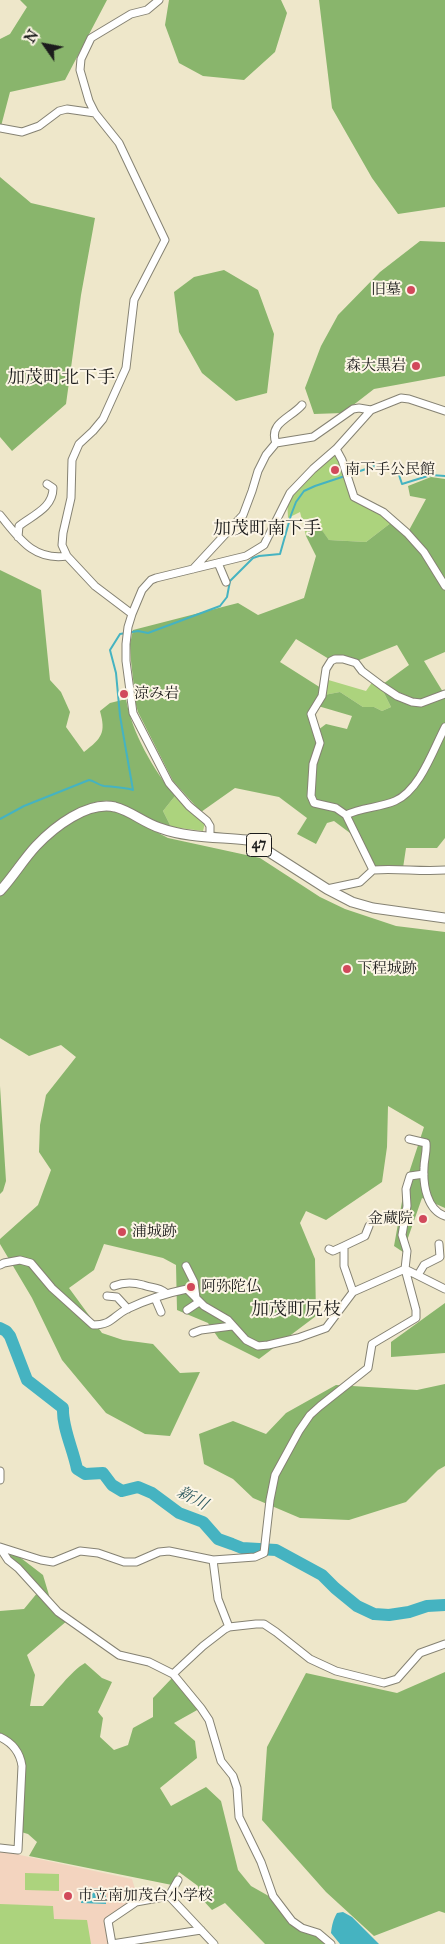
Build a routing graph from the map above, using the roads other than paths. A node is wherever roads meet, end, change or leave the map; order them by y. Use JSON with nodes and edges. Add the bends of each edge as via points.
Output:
{"nodes":[{"id":1,"x":159,"y":0,"type":"edge"},
{"id":2,"x":96,"y":113,"type":"junction"},
{"id":3,"x":0,"y":128,"type":"edge"},
{"id":4,"x":302,"y":405,"type":"dead end"},
{"id":5,"x":370,"y":410,"type":"junction"},
{"id":6,"x":445,"y":411,"type":"edge"},
{"id":7,"x":276,"y":443,"type":"junction"},
{"id":8,"x":336,"y":449,"type":"junction"},
{"id":9,"x":47,"y":484,"type":"dead end"},
{"id":10,"x":0,"y":516,"type":"edge"},
{"id":11,"x":18,"y":537,"type":"junction"},
{"id":12,"x":67,"y":556,"type":"junction"},
{"id":13,"x":218,"y":563,"type":"junction"},
{"id":14,"x":193,"y":569,"type":"junction"},
{"id":15,"x":226,"y":582,"type":"dead end"},
{"id":16,"x":445,"y":586,"type":"edge"},
{"id":17,"x":132,"y":614,"type":"junction"},
{"id":18,"x":445,"y":694,"type":"edge"},
{"id":19,"x":445,"y":727,"type":"edge"},
{"id":20,"x":346,"y":815,"type":"junction"},
{"id":21,"x":210,"y":836,"type":"junction"},
{"id":22,"x":373,"y":870,"type":"junction"},
{"id":23,"x":445,"y":870,"type":"edge"},
{"id":24,"x":327,"y":889,"type":"junction"},
{"id":25,"x":0,"y":891,"type":"edge"},
{"id":26,"x":445,"y":918,"type":"edge"},
{"id":27,"x":409,"y":1139,"type":"dead end"},
{"id":28,"x":424,"y":1174,"type":"junction"},
{"id":29,"x":445,"y":1216,"type":"edge"},
{"id":30,"x":369,"y":1226,"type":"dead end"},
{"id":31,"x":439,"y":1244,"type":"dead end"},
{"id":32,"x":344,"y":1246,"type":"junction"},
{"id":33,"x":329,"y":1249,"type":"dead end"},
{"id":34,"x":0,"y":1265,"type":"edge"},
{"id":35,"x":186,"y":1266,"type":"dead end"},
{"id":36,"x":405,"y":1269,"type":"junction"},
{"id":37,"x":418,"y":1275,"type":"junction"},
{"id":38,"x":114,"y":1286,"type":"dead end"},
{"id":39,"x":445,"y":1289,"type":"edge"},
{"id":40,"x":353,"y":1292,"type":"junction"},
{"id":41,"x":166,"y":1293,"type":"junction"},
{"id":42,"x":107,"y":1296,"type":"dead end"},
{"id":43,"x":155,"y":1298,"type":"junction"},
{"id":44,"x":198,"y":1300,"type":"junction"},
{"id":45,"x":128,"y":1309,"type":"junction"},
{"id":46,"x":187,"y":1310,"type":"dead end"},
{"id":47,"x":161,"y":1312,"type":"dead end"},
{"id":48,"x":232,"y":1326,"type":"junction"},
{"id":49,"x":193,"y":1333,"type":"dead end"},
{"id":50,"x":0,"y":1472,"type":"edge"},
{"id":51,"x":0,"y":1480,"type":"edge"},
{"id":52,"x":0,"y":1548,"type":"edge"},
{"id":53,"x":213,"y":1560,"type":"junction"},
{"id":54,"x":229,"y":1627,"type":"junction"},
{"id":55,"x":445,"y":1644,"type":"edge"},
{"id":56,"x":173,"y":1674,"type":"junction"},
{"id":57,"x":0,"y":1738,"type":"edge"},
{"id":58,"x":0,"y":1848,"type":"edge"},
{"id":59,"x":178,"y":1880,"type":"dead end"},
{"id":60,"x":169,"y":1896,"type":"junction"},
{"id":61,"x":201,"y":1930,"type":"junction"},
{"id":62,"x":112,"y":1944,"type":"edge"},
{"id":63,"x":214,"y":1944,"type":"edge"},
{"id":64,"x":331,"y":1944,"type":"edge"}],
"edges":[{"from":1,"to":2,"type":"street","via":[[147,10],[131,14],[98,33],[86,45],[80,70],[89,102]]},
{"from":2,"to":3,"type":"street","via":[[67,109],[22,132]]},
{"from":2,"to":12,"type":"street","via":[[119,143],[166,240],[134,300],[126,368],[103,419],[79,444],[72,460],[71,498],[62,545]]},
{"from":4,"to":7,"type":"street","via":[[274,429]]},
{"from":5,"to":6,"type":"street","via":[[401,398]]},
{"from":5,"to":7,"type":"street","via":[[353,410],[313,437]]},
{"from":5,"to":8,"type":"street"},
{"from":7,"to":14,"type":"street","via":[[258,471],[243,515]]},
{"from":8,"to":13,"type":"street","via":[[290,493],[264,545],[246,556]]},
{"from":8,"to":16,"type":"street","via":[[354,497],[383,512],[407,533],[424,552]]},
{"from":9,"to":11,"type":"street","via":[[53,488],[53,495],[39,513],[19,526]]},
{"from":10,"to":11,"type":"street"},
{"from":11,"to":12,"type":"street","via":[[35,552]]},
{"from":12,"to":17,"type":"street","via":[[95,586]]},
{"from":13,"to":14,"type":"street"},
{"from":13,"to":15,"type":"street"},
{"from":14,"to":17,"type":"street","via":[[151,580],[142,590]]},
{"from":17,"to":21,"type":"street","via":[[126,661],[133,713],[170,783],[207,821]]},
{"from":18,"to":20,"type":"street","via":[[427,701],[412,702],[382,686],[352,660],[330,661],[324,674],[322,696],[311,714],[320,743],[313,764],[311,796],[314,803],[336,808]]},
{"from":19,"to":20,"type":"street","via":[[422,776],[406,793],[394,802]]},
{"from":20,"to":22,"type":"street"},
{"from":21,"to":24,"type":"main road","number":"47","via":[[255,843]]},
{"from":21,"to":25,"type":"main road","number":"47","via":[[159,828],[115,807],[90,808],[66,821],[37,844]]},
{"from":22,"to":23,"type":"street"},
{"from":22,"to":24,"type":"street","via":[[360,882]]},
{"from":24,"to":26,"type":"main road","number":"47","via":[[373,908]]},
{"from":27,"to":28,"type":"street","via":[[426,1144]]},
{"from":28,"to":29,"type":"street","via":[[429,1201],[438,1214]]},
{"from":28,"to":36,"type":"street","via":[[410,1176],[406,1189],[402,1235],[406,1251]]},
{"from":30,"to":32,"type":"street","via":[[365,1236]]},
{"from":31,"to":37,"type":"street","via":[[440,1256],[424,1265]]},
{"from":32,"to":33,"type":"street"},
{"from":32,"to":40,"type":"street","via":[[344,1266]]},
{"from":34,"to":45,"type":"street","via":[[20,1260],[30,1263],[93,1325],[110,1322]]},
{"from":35,"to":44,"type":"street"},
{"from":36,"to":37,"type":"street"},
{"from":36,"to":40,"type":"street"},
{"from":36,"to":53,"type":"street","via":[[416,1318],[372,1344],[368,1368],[310,1415],[299,1431],[275,1475],[264,1553],[255,1557]]},
{"from":37,"to":39,"type":"street"},
{"from":38,"to":41,"type":"street","via":[[124,1282],[139,1283],[159,1287]]},
{"from":40,"to":48,"type":"street","via":[[326,1328],[298,1338],[258,1346],[246,1340]]},
{"from":41,"to":43,"type":"street"},
{"from":41,"to":44,"type":"street","via":[[187,1289]]},
{"from":42,"to":45,"type":"street","via":[[117,1297]]},
{"from":43,"to":45,"type":"street"},
{"from":43,"to":47,"type":"street"},
{"from":44,"to":46,"type":"street"},
{"from":44,"to":48,"type":"street"},
{"from":48,"to":49,"type":"street"},
{"from":50,"to":51,"type":"street"},
{"from":52,"to":53,"type":"street","via":[[53,1562],[80,1552],[124,1562],[136,1562],[169,1551]]},
{"from":52,"to":56,"type":"street","via":[[58,1612],[118,1655],[149,1662]]},
{"from":53,"to":54,"type":"street","via":[[218,1599]]},
{"from":54,"to":55,"type":"street","via":[[264,1624],[310,1660],[336,1671],[384,1683],[397,1679],[420,1654]]},
{"from":54,"to":56,"type":"street"},
{"from":56,"to":64,"type":"street","via":[[209,1720],[221,1761],[233,1776],[237,1788],[239,1817],[273,1896],[292,1921],[318,1933]]},
{"from":57,"to":58,"type":"street","via":[[14,1747],[22,1766],[18,1850]]},
{"from":59,"to":60,"type":"street"},
{"from":60,"to":61,"type":"street"},
{"from":60,"to":62,"type":"street","via":[[136,1902],[108,1921]]},
{"from":61,"to":62,"type":"street"},
{"from":61,"to":63,"type":"street"}]}
